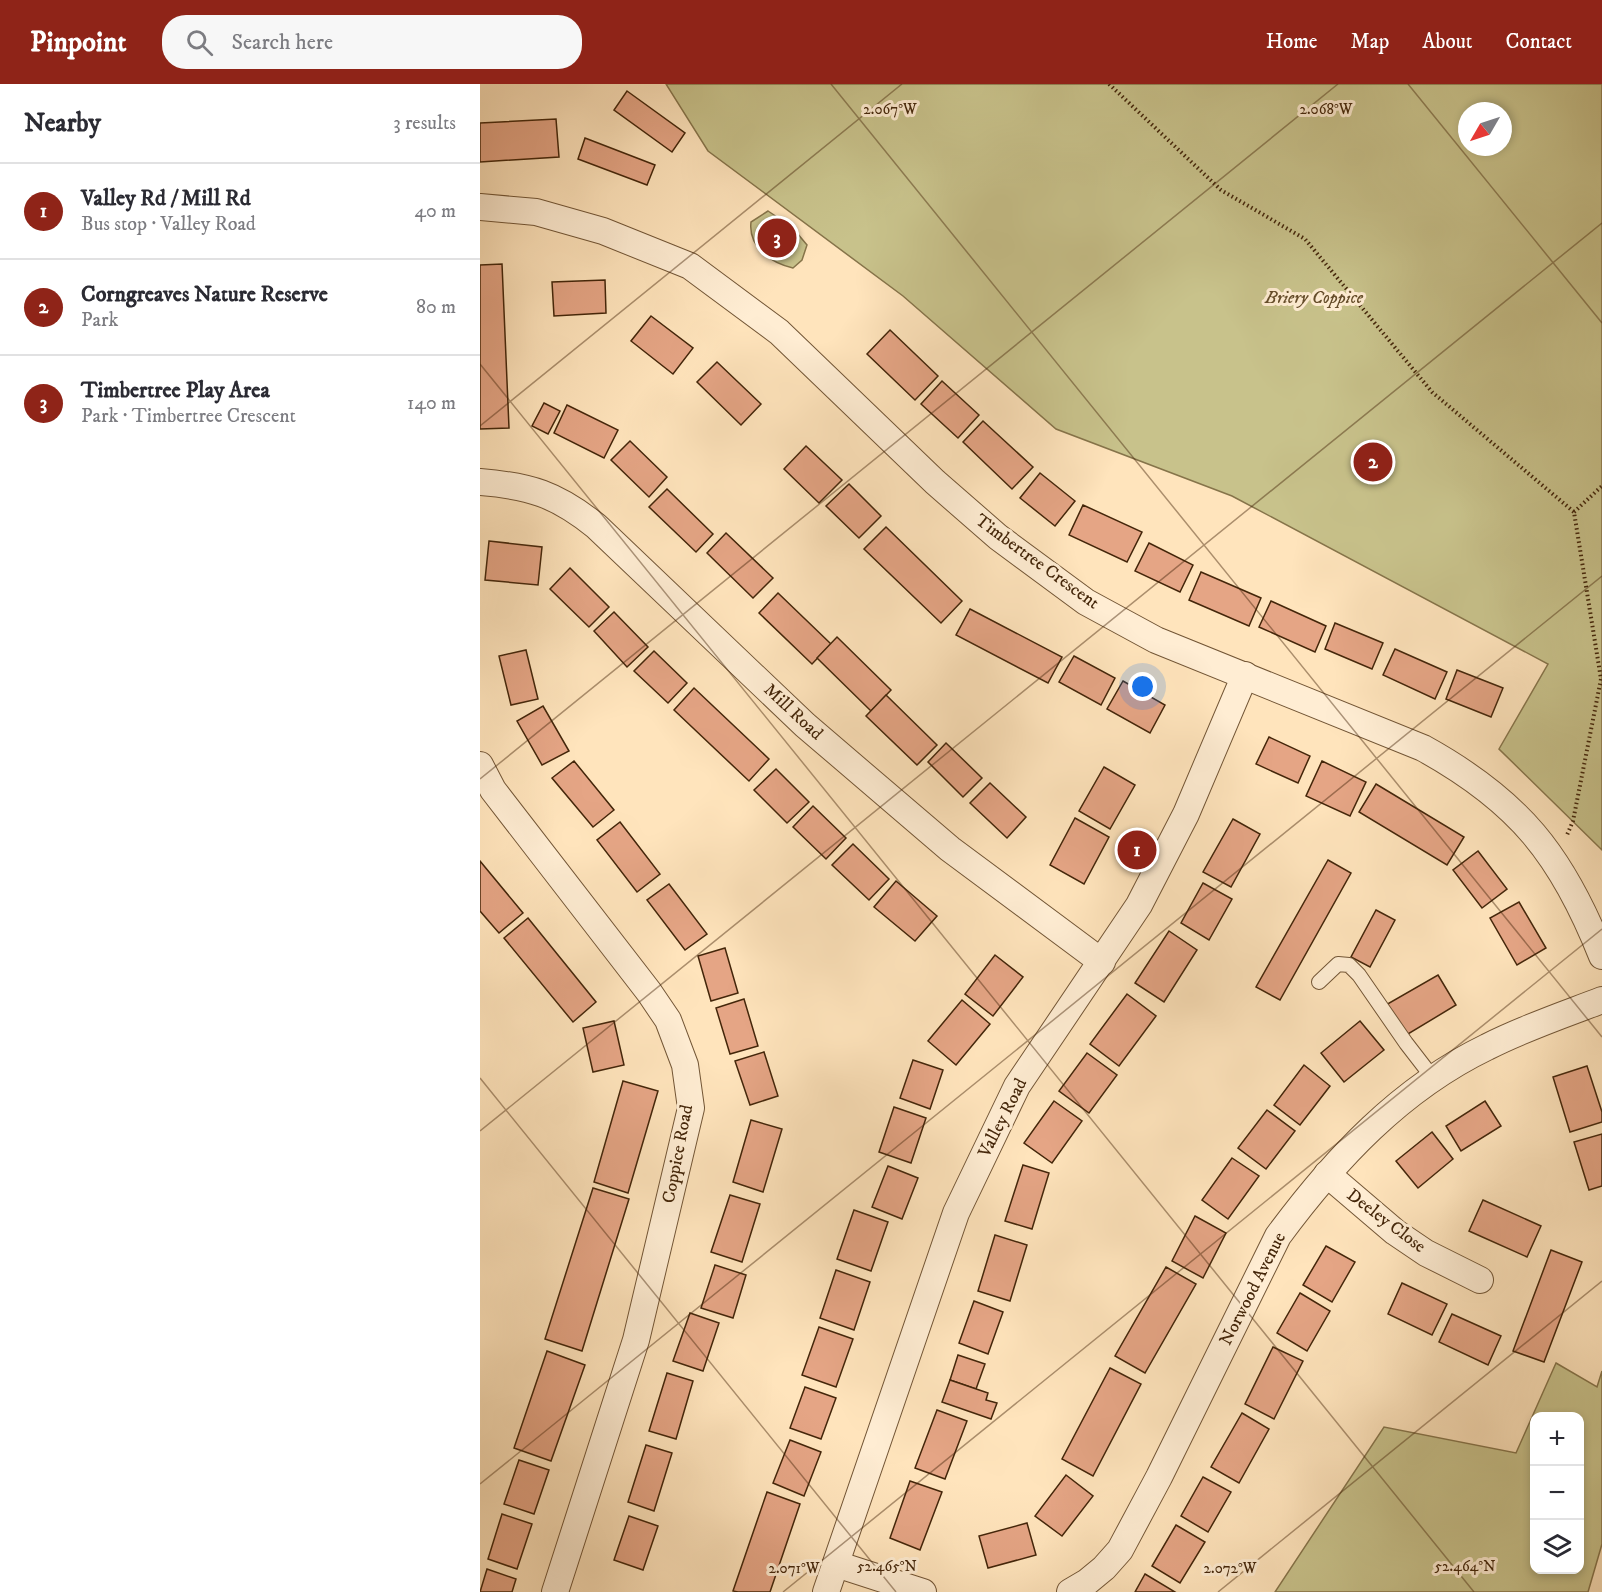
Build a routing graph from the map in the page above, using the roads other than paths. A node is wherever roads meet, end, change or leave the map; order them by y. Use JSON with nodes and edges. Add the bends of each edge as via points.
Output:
{"nodes":[{"id":1,"x":480,"y":207,"type":"edge"},
{"id":2,"x":480,"y":482,"type":"edge"},
{"id":3,"x":1245,"y":675,"type":"junction"},
{"id":4,"x":480,"y":765,"type":"edge"},
{"id":5,"x":1602,"y":956,"type":"edge"},
{"id":6,"x":1102,"y":962,"type":"junction"},
{"id":7,"x":1319,"y":982,"type":"dead end"},
{"id":8,"x":1602,"y":1000,"type":"edge"},
{"id":9,"x":1433,"y":1078,"type":"junction"},
{"id":10,"x":1327,"y":1174,"type":"junction"},
{"id":11,"x":1480,"y":1280,"type":"dead end"},
{"id":12,"x":836,"y":1564,"type":"junction"},
{"id":13,"x":555,"y":1592,"type":"edge"},
{"id":14,"x":826,"y":1592,"type":"edge"},
{"id":15,"x":923,"y":1592,"type":"edge"},
{"id":16,"x":1070,"y":1592,"type":"edge"}],
"edges":[{"from":1,"to":3,"type":"street","name":"Timbertree Crescent","via":[[536,212],[603,231],[690,266],[779,332],[935,482],[1015,550],[1096,608],[1156,640]]},
{"from":2,"to":6,"type":"street","name":"Mill Road","via":[[514,484],[571,506],[814,733],[950,849]]},
{"from":3,"to":5,"type":"street","name":"Timbertree Crescent","via":[[1423,747],[1484,785],[1535,834],[1556,862]]},
{"from":3,"to":6,"type":"street","name":"Valley Road","via":[[1186,814],[1138,905]]},
{"from":4,"to":13,"type":"street","name":"Coppice Road","via":[[493,790],[668,1020],[685,1065],[691,1108],[636,1340]]},
{"from":6,"to":12,"type":"street","name":"Valley Road","via":[[1017,1086],[956,1213]]},
{"from":7,"to":9,"type":"lane","via":[[1338,964],[1349,965]]},
{"from":8,"to":9,"type":"street","name":"Norwood Avenue","via":[[1513,1034]]},
{"from":9,"to":10,"type":"street","name":"Norwood Avenue","via":[[1376,1122]]},
{"from":10,"to":11,"type":"street","name":"Deeley Close","via":[[1395,1232],[1426,1253]]},
{"from":10,"to":16,"type":"street","name":"Norwood Avenue","via":[[1278,1236],[1120,1550],[1104,1568]]},
{"from":12,"to":14,"type":"street","name":"Valley Road"},
{"from":12,"to":15,"type":"street"}]}
